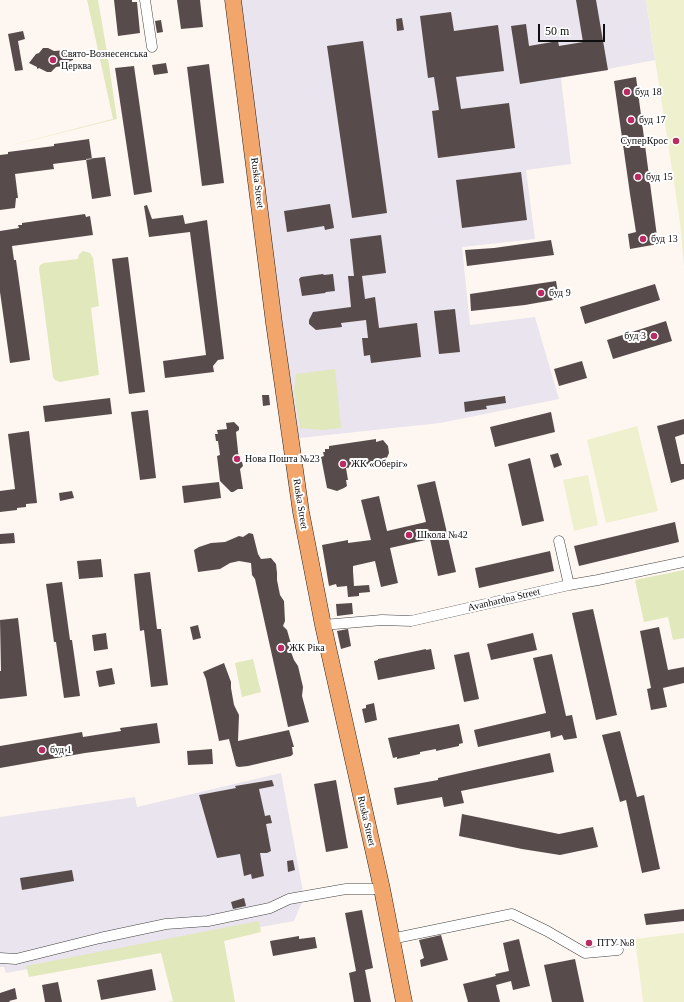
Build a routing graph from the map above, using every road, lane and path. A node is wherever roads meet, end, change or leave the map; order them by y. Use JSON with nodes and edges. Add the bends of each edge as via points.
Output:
{"nodes":[{"id":1,"x":145,"y":0,"type":"edge"},
{"id":2,"x":233,"y":0,"type":"edge"},
{"id":3,"x":152,"y":47,"type":"dead end"},
{"id":4,"x":559,"y":541,"type":"dead end"},
{"id":5,"x":684,"y":562,"type":"edge"},
{"id":6,"x":568,"y":585,"type":"junction"},
{"id":7,"x":323,"y":625,"type":"junction"},
{"id":8,"x":382,"y":889,"type":"junction"},
{"id":9,"x":391,"y":939,"type":"junction"},
{"id":10,"x":618,"y":950,"type":"dead end"},
{"id":11,"x":0,"y":958,"type":"edge"},
{"id":12,"x":404,"y":1002,"type":"edge"}],
"edges":[{"from":1,"to":3,"type":"street"},
{"from":2,"to":7,"type":"main road","name":"Ruska Street","via":[[290,439]]},
{"from":4,"to":6,"type":"street"},
{"from":5,"to":6,"type":"street","name":"Avanhardna Street"},
{"from":6,"to":7,"type":"street","name":"Avanhardna Street","via":[[411,620]]},
{"from":7,"to":8,"type":"main road","name":"Ruska Street"},
{"from":8,"to":9,"type":"main road","name":"Ruska Street"},
{"from":8,"to":11,"type":"street","via":[[346,889],[289,899],[270,908],[208,921],[166,924],[16,959]]},
{"from":9,"to":10,"type":"street","via":[[512,914],[585,953]]},
{"from":9,"to":12,"type":"main road","name":"Ruska Street"}]}
